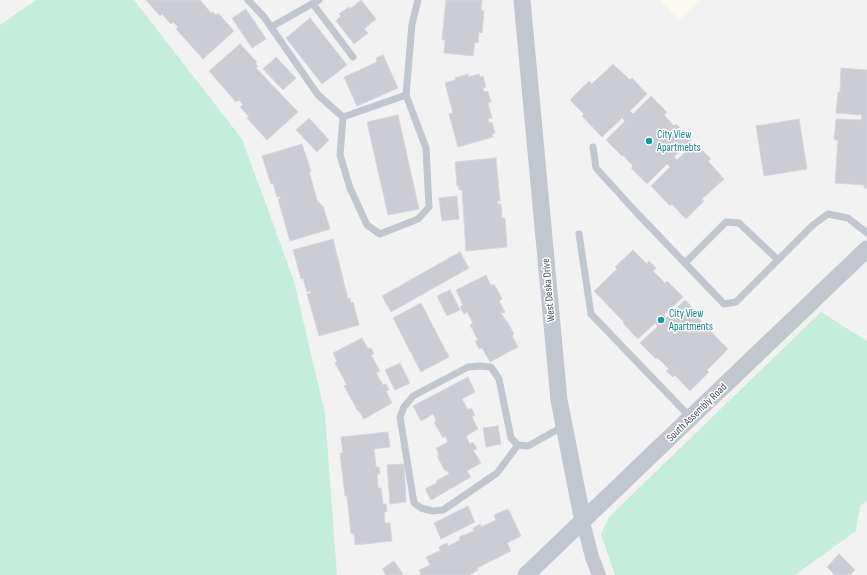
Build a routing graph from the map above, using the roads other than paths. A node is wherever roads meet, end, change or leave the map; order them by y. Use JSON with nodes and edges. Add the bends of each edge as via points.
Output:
{"nodes":[{"id":1,"x":248,"y":0,"type":"edge"},
{"id":2,"x":418,"y":0,"type":"edge"},
{"id":3,"x":522,"y":0,"type":"edge"},
{"id":4,"x":316,"y":2,"type":"edge"},
{"id":5,"x":271,"y":27,"type":"junction"},
{"id":6,"x":353,"y":57,"type":"dead end"},
{"id":7,"x":406,"y":95,"type":"junction"},
{"id":8,"x":343,"y":117,"type":"junction"},
{"id":9,"x":593,"y":147,"type":"dead end"},
{"id":10,"x":867,"y":233,"type":"edge"},
{"id":11,"x":579,"y":234,"type":"dead end"},
{"id":12,"x":867,"y":250,"type":"edge"},
{"id":13,"x":778,"y":260,"type":"junction"},
{"id":14,"x":685,"y":264,"type":"junction"},
{"id":15,"x":692,"y":418,"type":"junction"},
{"id":16,"x":564,"y":426,"type":"junction"},
{"id":17,"x":518,"y":445,"type":"junction"},
{"id":18,"x":583,"y":522,"type":"junction"},
{"id":19,"x":526,"y":575,"type":"edge"},
{"id":20,"x":599,"y":575,"type":"edge"}],
"edges":[{"from":1,"to":5,"type":"lane"},
{"from":2,"to":7,"type":"lane","via":[[412,24]]},
{"from":3,"to":16,"type":"street","name":"West Deska Drive","via":[[559,400]]},
{"from":4,"to":5,"type":"lane"},
{"from":4,"to":6,"type":"lane"},
{"from":5,"to":8,"type":"lane","via":[[318,96]]},
{"from":7,"to":8,"type":"lane"},
{"from":7,"to":8,"type":"lane","via":[[426,148],[429,207],[418,219],[380,234],[367,225],[350,188],[340,155]]},
{"from":9,"to":14,"type":"lane","via":[[596,168]]},
{"from":10,"to":13,"type":"lane","via":[[848,218],[828,214],[813,225]]},
{"from":11,"to":15,"type":"lane","via":[[591,314]]},
{"from":12,"to":15,"type":"street","name":"South Assembly Road"},
{"from":13,"to":14,"type":"lane","via":[[739,223],[726,222]]},
{"from":13,"to":14,"type":"lane","via":[[736,302],[724,304]]},
{"from":15,"to":18,"type":"street","name":"South Assembly Road"},
{"from":16,"to":17,"type":"lane","via":[[528,446]]},
{"from":16,"to":18,"type":"street","name":"West Deska Drive"},
{"from":17,"to":17,"type":"lane","via":[[511,438],[499,379],[491,367],[468,367],[413,396],[400,417],[414,503],[432,511],[443,510],[497,473]]},
{"from":18,"to":19,"type":"street","name":"South Assembly Road"},
{"from":18,"to":20,"type":"street","name":"West Deska Drive"}]}
